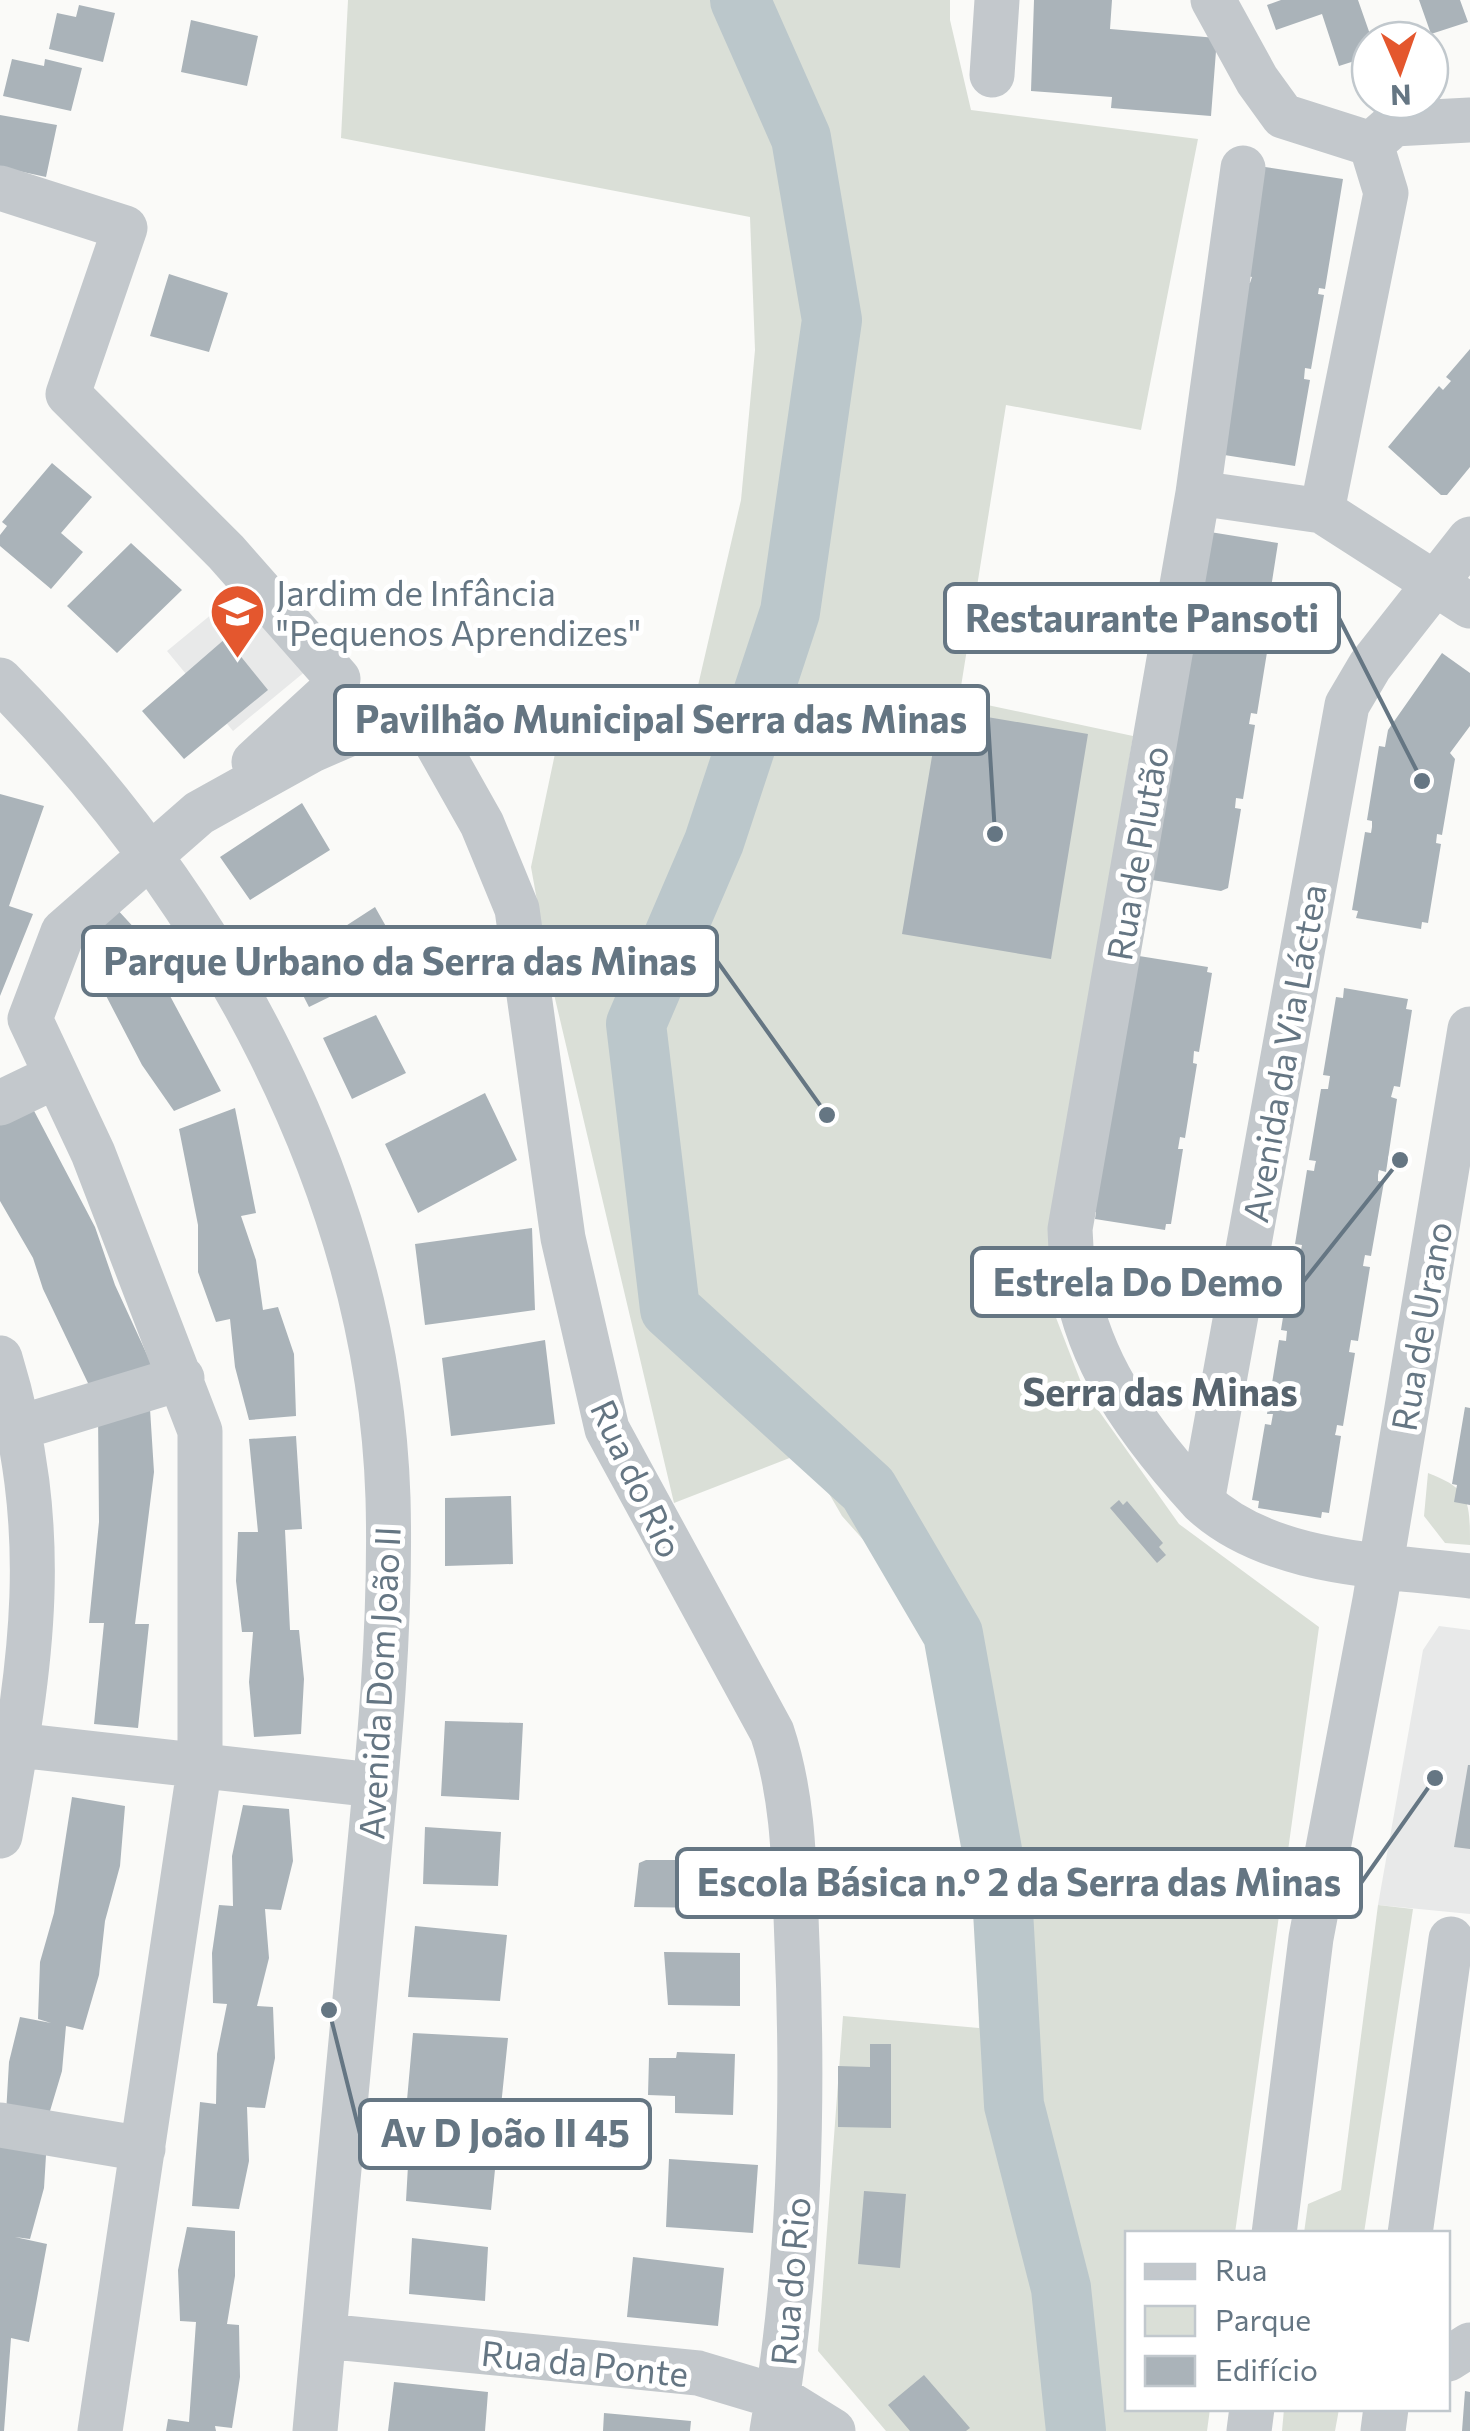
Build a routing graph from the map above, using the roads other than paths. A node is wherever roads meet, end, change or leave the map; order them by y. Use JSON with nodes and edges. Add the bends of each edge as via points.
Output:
{"nodes":[{"id":1,"x":997,"y":0,"type":"edge"},
{"id":2,"x":1213,"y":0,"type":"edge"},
{"id":3,"x":992,"y":75,"type":"dead end"},
{"id":4,"x":1470,"y":120,"type":"edge"},
{"id":5,"x":1371,"y":144,"type":"junction"},
{"id":6,"x":1243,"y":168,"type":"dead end"},
{"id":7,"x":0,"y":188,"type":"edge"},
{"id":8,"x":1198,"y":493,"type":"junction"},
{"id":9,"x":1322,"y":511,"type":"junction"},
{"id":10,"x":1470,"y":539,"type":"edge"},
{"id":11,"x":1452,"y":593,"type":"edge"},
{"id":12,"x":0,"y":680,"type":"edge"},
{"id":13,"x":199,"y":813,"type":"junction"},
{"id":14,"x":153,"y":857,"type":"junction"},
{"id":15,"x":1470,"y":1028,"type":"edge"},
{"id":16,"x":54,"y":1077,"type":"junction"},
{"id":17,"x":0,"y":1103,"type":"edge"},
{"id":18,"x":0,"y":1358,"type":"edge"},
{"id":19,"x":182,"y":1378,"type":"junction"},
{"id":20,"x":21,"y":1427,"type":"junction"},
{"id":21,"x":1202,"y":1502,"type":"junction"},
{"id":22,"x":1381,"y":1565,"type":"junction"},
{"id":23,"x":1470,"y":1576,"type":"edge"},
{"id":24,"x":17,"y":1613,"type":"edge"},
{"id":25,"x":16,"y":1745,"type":"junction"},
{"id":26,"x":200,"y":1764,"type":"junction"},
{"id":27,"x":374,"y":1785,"type":"junction"},
{"id":28,"x":0,"y":1836,"type":"edge"},
{"id":29,"x":1452,"y":1939,"type":"dead end"},
{"id":30,"x":0,"y":2125,"type":"edge"},
{"id":31,"x":142,"y":2149,"type":"junction"},
{"id":32,"x":1274,"y":2231,"type":"edge"},
{"id":33,"x":1410,"y":2231,"type":"edge"},
{"id":34,"x":324,"y":2336,"type":"junction"},
{"id":35,"x":775,"y":2414,"type":"edge"},
{"id":36,"x":100,"y":2431,"type":"edge"},
{"id":37,"x":315,"y":2431,"type":"edge"},
{"id":38,"x":833,"y":2431,"type":"edge"}],
"edges":[{"from":1,"to":3,"type":"street"},
{"from":2,"to":5,"type":"street","via":[[1283,116]]},
{"from":4,"to":5,"type":"street","via":[[1394,124]]},
{"from":5,"to":9,"type":"street","via":[[1386,193]]},
{"from":6,"to":8,"type":"street","name":"Rua de Plutão"},
{"from":7,"to":13,"type":"street","via":[[125,228],[68,394],[226,552],[338,679]]},
{"from":8,"to":9,"type":"street"},
{"from":8,"to":21,"type":"street","name":"Rua de Plutão","via":[[1070,1228],[1071,1280],[1089,1337],[1132,1418]]},
{"from":9,"to":11,"type":"street"},
{"from":10,"to":11,"type":"street","name":"Avenida da Via Láctea"},
{"from":11,"to":21,"type":"street","name":"Avenida da Via Láctea","via":[[1370,666],[1347,704]]},
{"from":12,"to":14,"type":"street","name":"Avenida Dom João II","via":[[87,770]]},
{"from":13,"to":14,"type":"street","name":"Rua do Rio"},
{"from":13,"to":35,"type":"street","name":"Rua do Rio","via":[[312,750],[420,714],[482,824],[517,909],[563,1238],[606,1429],[772,1732],[787,1776],[802,2054],[798,2210]]},
{"from":14,"to":16,"type":"street","name":"Rua do Rio","via":[[63,932],[30,1019]]},
{"from":14,"to":27,"type":"street","name":"Avenida Dom João II","via":[[260,1027],[314,1149],[359,1299],[388,1495],[387,1645]]},
{"from":15,"to":22,"type":"street","name":"Rua de Urano"},
{"from":16,"to":17,"type":"street"},
{"from":16,"to":19,"type":"street","name":"Rua do Rio","via":[[93,1153]]},
{"from":18,"to":20,"type":"street"},
{"from":19,"to":20,"type":"street"},
{"from":19,"to":26,"type":"street","name":"Rua do Rio","via":[[200,1431]]},
{"from":20,"to":24,"type":"street","via":[[32,1504]]},
{"from":21,"to":22,"type":"street","via":[[1251,1538]]},
{"from":22,"to":23,"type":"street"},
{"from":22,"to":32,"type":"street","name":"Rua de Urano","via":[[1311,1938]]},
{"from":24,"to":25,"type":"street"},
{"from":25,"to":26,"type":"street"},
{"from":25,"to":28,"type":"street"},
{"from":26,"to":27,"type":"street"},
{"from":26,"to":31,"type":"street","name":"Rua do Rio"},
{"from":27,"to":34,"type":"street","name":"Avenida Dom João II"},
{"from":29,"to":33,"type":"street"},
{"from":30,"to":31,"type":"street"},
{"from":31,"to":36,"type":"street","name":"Rua do Rio"},
{"from":34,"to":35,"type":"street","name":"Rua da Ponte","via":[[698,2373]]},
{"from":34,"to":37,"type":"street","name":"Avenida Dom João II"},
{"from":35,"to":38,"type":"street","name":"Rua da Ponte"}]}
